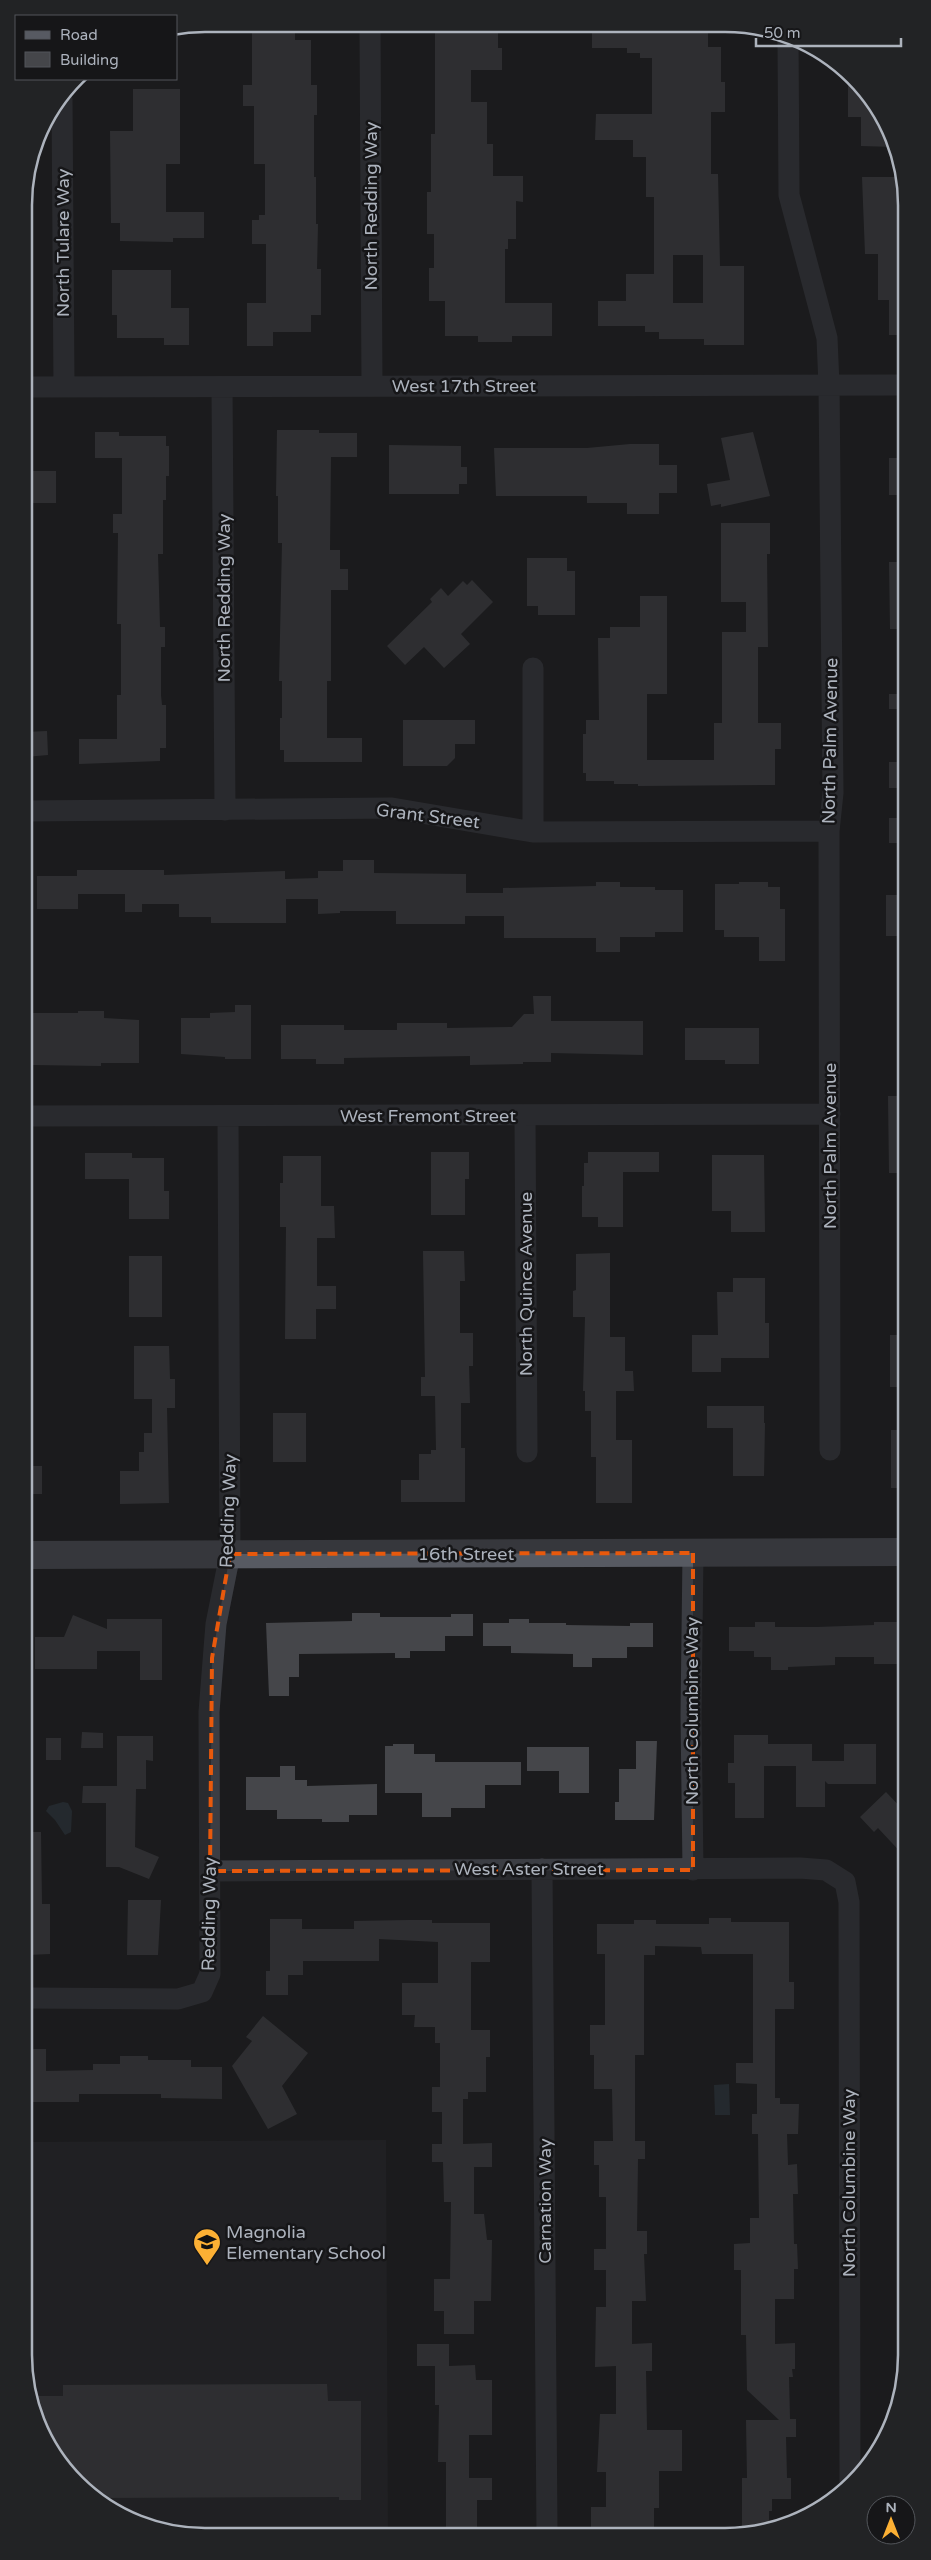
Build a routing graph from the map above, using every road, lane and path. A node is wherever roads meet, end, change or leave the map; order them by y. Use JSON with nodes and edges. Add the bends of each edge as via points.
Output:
{"nodes":[{"id":1,"x":370,"y":32,"type":"edge"},
{"id":2,"x":788,"y":45,"type":"edge"},
{"id":3,"x":62,"y":109,"type":"edge"},
{"id":4,"x":829,"y":385,"type":"junction"},
{"id":5,"x":898,"y":385,"type":"edge"},
{"id":6,"x":372,"y":386,"type":"junction"},
{"id":7,"x":64,"y":387,"type":"junction"},
{"id":8,"x":222,"y":387,"type":"junction"},
{"id":9,"x":33,"y":388,"type":"edge"},
{"id":10,"x":533,"y":668,"type":"dead end"},
{"id":11,"x":225,"y":810,"type":"junction"},
{"id":12,"x":33,"y":811,"type":"edge"},
{"id":13,"x":830,"y":831,"type":"junction"},
{"id":14,"x":533,"y":832,"type":"junction"},
{"id":15,"x":830,"y":1114,"type":"junction"},
{"id":16,"x":33,"y":1116,"type":"edge"},
{"id":17,"x":525,"y":1116,"type":"junction"},
{"id":18,"x":228,"y":1117,"type":"junction"},
{"id":19,"x":830,"y":1450,"type":"dead end"},
{"id":20,"x":527,"y":1452,"type":"dead end"},
{"id":21,"x":898,"y":1552,"type":"edge"},
{"id":22,"x":693,"y":1553,"type":"junction"},
{"id":23,"x":230,"y":1554,"type":"junction"},
{"id":24,"x":32,"y":1555,"type":"edge"},
{"id":25,"x":542,"y":1869,"type":"junction"},
{"id":26,"x":693,"y":1870,"type":"junction"},
{"id":27,"x":210,"y":1871,"type":"junction"},
{"id":28,"x":845,"y":1882,"type":"joint"},
{"id":29,"x":32,"y":1998,"type":"edge"},
{"id":30,"x":850,"y":2475,"type":"edge"},
{"id":31,"x":547,"y":2528,"type":"edge"}],
"edges":[{"from":1,"to":6,"type":"street","name":"North Redding Way"},
{"from":2,"to":4,"type":"street","name":"North Palm Avenue","via":[[789,195],[826,338]]},
{"from":3,"to":7,"type":"street","name":"North Tulare Way"},
{"from":4,"to":5,"type":"street","name":"West 17th Street"},
{"from":4,"to":6,"type":"street","name":"West 17th Street"},
{"from":4,"to":13,"type":"street","name":"North Palm Avenue","via":[[833,793]]},
{"from":6,"to":8,"type":"street","name":"West 17th Street"},
{"from":7,"to":8,"type":"street","name":"West 17th Street"},
{"from":7,"to":9,"type":"street","name":"West 17th Street"},
{"from":8,"to":11,"type":"street","name":"North Redding Way"},
{"from":10,"to":14,"type":"street"},
{"from":11,"to":12,"type":"street","name":"Grant Street"},
{"from":11,"to":14,"type":"street","name":"Grant Street","via":[[392,808]]},
{"from":13,"to":14,"type":"street","name":"Grant Street"},
{"from":13,"to":15,"type":"street","name":"North Palm Avenue"},
{"from":15,"to":17,"type":"street","name":"West Fremont Street"},
{"from":15,"to":19,"type":"street","name":"North Palm Avenue"},
{"from":16,"to":18,"type":"street","name":"West Fremont Street"},
{"from":17,"to":18,"type":"street","name":"West Fremont Street"},
{"from":17,"to":20,"type":"street","name":"North Quince Avenue"},
{"from":18,"to":23,"type":"street","name":"Redding Way"},
{"from":21,"to":22,"type":"main road","name":"16th Street"},
{"from":22,"to":23,"type":"main road","name":"16th Street"},
{"from":22,"to":26,"type":"street","name":"North Columbine Way"},
{"from":23,"to":24,"type":"main road","name":"16th Street"},
{"from":23,"to":27,"type":"street","name":"Redding Way","via":[[212,1658]]},
{"from":25,"to":26,"type":"street","name":"West Aster Street"},
{"from":25,"to":27,"type":"street","name":"West Aster Street"},
{"from":25,"to":31,"type":"street","name":"Carnation Way"},
{"from":26,"to":28,"type":"street","name":"West Aster Street","via":[[826,1870]]},
{"from":27,"to":29,"type":"street","name":"Redding Way","via":[[210,1974],[202,1992],[178,2000]]},
{"from":28,"to":30,"type":"street","name":"North Columbine Way","via":[[849,1902]]}]}
